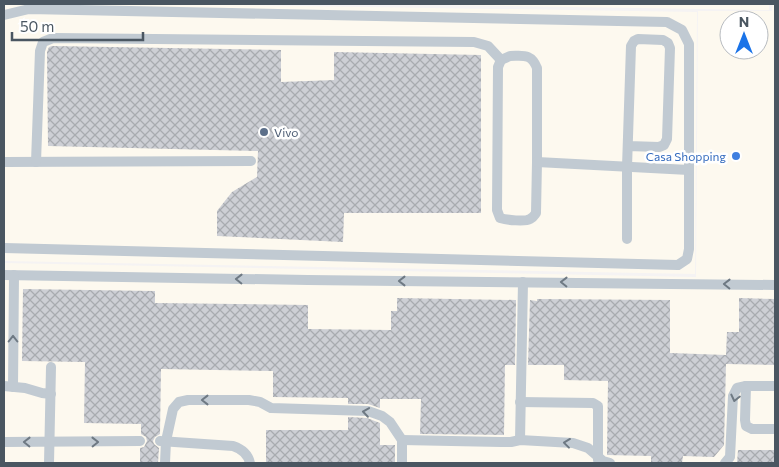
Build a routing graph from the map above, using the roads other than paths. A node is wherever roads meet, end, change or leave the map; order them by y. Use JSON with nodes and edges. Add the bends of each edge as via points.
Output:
{"nodes":[{"id":1,"x":4,"y":15,"type":"edge"},
{"id":2,"x":502,"y":60,"type":"junction"},
{"id":3,"x":628,"y":146,"type":"junction"},
{"id":4,"x":251,"y":161,"type":"dead end"},
{"id":5,"x":4,"y":162,"type":"edge"},
{"id":6,"x":36,"y":162,"type":"junction"},
{"id":7,"x":538,"y":162,"type":"junction"},
{"id":8,"x":627,"y":167,"type":"junction"},
{"id":9,"x":689,"y":170,"type":"junction"},
{"id":10,"x":627,"y":239,"type":"dead end"},
{"id":11,"x":4,"y":248,"type":"edge"},
{"id":12,"x":9,"y":275,"type":"edge"},
{"id":13,"x":524,"y":282,"type":"junction"},
{"id":14,"x":775,"y":285,"type":"edge"},
{"id":15,"x":51,"y":368,"type":"dead end"},
{"id":16,"x":746,"y":386,"type":"junction"},
{"id":17,"x":775,"y":386,"type":"edge"},
{"id":18,"x":8,"y":387,"type":"edge"},
{"id":19,"x":51,"y":394,"type":"junction"},
{"id":20,"x":520,"y":402,"type":"junction"},
{"id":21,"x":775,"y":429,"type":"edge"},
{"id":22,"x":402,"y":440,"type":"junction"},
{"id":23,"x":520,"y":440,"type":"junction"},
{"id":24,"x":140,"y":441,"type":"dead end"},
{"id":25,"x":163,"y":441,"type":"junction"},
{"id":26,"x":4,"y":442,"type":"edge"},
{"id":27,"x":50,"y":443,"type":"junction"},
{"id":28,"x":598,"y":460,"type":"edge"},
{"id":29,"x":49,"y":463,"type":"edge"},
{"id":30,"x":165,"y":463,"type":"edge"},
{"id":31,"x":250,"y":463,"type":"edge"},
{"id":32,"x":402,"y":463,"type":"edge"},
{"id":33,"x":610,"y":463,"type":"edge"},
{"id":34,"x":725,"y":463,"type":"edge"}],
"edges":[{"from":1,"to":9,"type":"lane","via":[[29,9],[667,22],[682,30],[689,44]]},
{"from":2,"to":6,"type":"lane","via":[[488,46],[474,42],[53,38],[44,42],[40,51]]},
{"from":2,"to":7,"type":"lane","via":[[510,56],[529,56],[537,68]]},
{"from":2,"to":7,"type":"lane","via":[[498,67],[497,210],[500,218],[529,220],[534,217]]},
{"from":3,"to":3,"type":"lane","via":[[631,46],[638,39],[663,40],[670,48],[667,139],[659,147]]},
{"from":3,"to":8,"type":"lane"},
{"from":4,"to":6,"type":"lane"},
{"from":5,"to":6,"type":"lane"},
{"from":7,"to":8,"type":"lane"},
{"from":8,"to":9,"type":"lane"},
{"from":8,"to":10,"type":"lane"},
{"from":9,"to":11,"type":"lane","via":[[689,249],[687,259],[678,265]]},
{"from":13,"to":12,"type":"lane","one_way":true},
{"from":18,"to":12,"type":"lane","one_way":true},
{"from":14,"to":13,"type":"lane","one_way":true},
{"from":13,"to":20,"type":"lane"},
{"from":15,"to":19,"type":"lane"},
{"from":16,"to":17,"type":"lane"},
{"from":16,"to":21,"type":"lane","via":[[746,426]]},
{"from":16,"to":34,"type":"lane","one_way":true,"via":[[738,388],[733,396],[730,457]]},
{"from":18,"to":19,"type":"lane"},
{"from":19,"to":27,"type":"lane"},
{"from":20,"to":23,"type":"lane"},
{"from":20,"to":28,"type":"lane","via":[[593,403],[598,406]]},
{"from":22,"to":23,"type":"lane"},
{"from":22,"to":25,"type":"lane","one_way":true,"via":[[390,422],[368,411],[271,408],[249,400],[188,400],[178,402],[173,409]]},
{"from":22,"to":32,"type":"lane"},
{"from":28,"to":23,"type":"lane","one_way":true,"via":[[588,448],[573,443]]},
{"from":27,"to":24,"type":"lane","one_way":true},
{"from":25,"to":30,"type":"lane"},
{"from":25,"to":31,"type":"lane","via":[[233,446],[245,452]]},
{"from":27,"to":26,"type":"lane","one_way":true},
{"from":27,"to":29,"type":"lane"},
{"from":28,"to":33,"type":"lane"}]}
